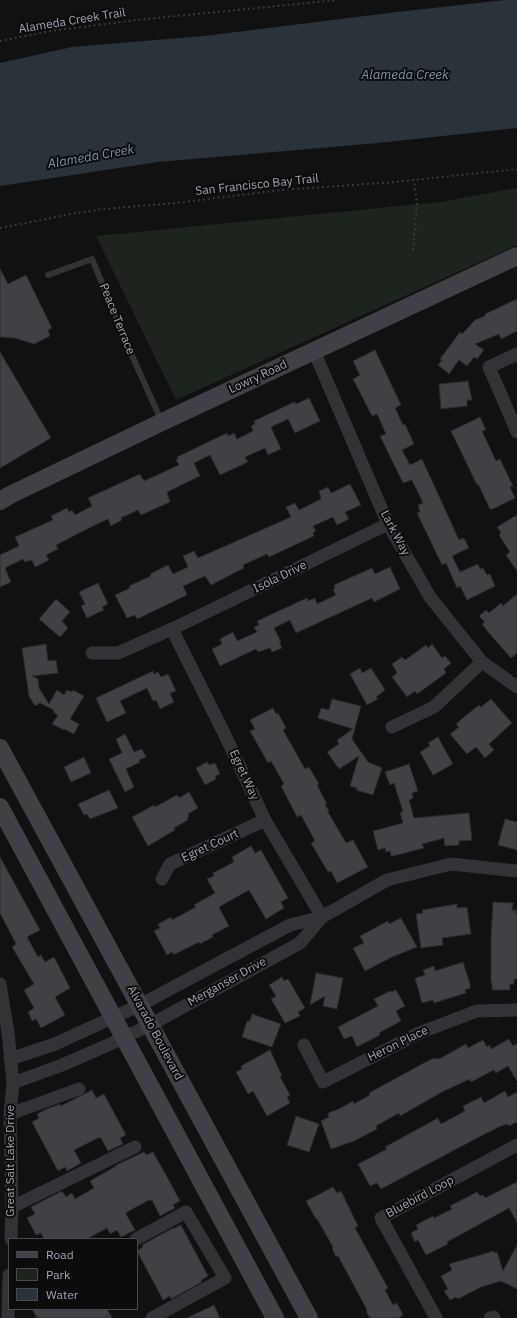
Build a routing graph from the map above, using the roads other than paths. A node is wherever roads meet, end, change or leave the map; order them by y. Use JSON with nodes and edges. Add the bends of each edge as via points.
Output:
{"nodes":[{"id":1,"x":517,"y":256,"type":"edge"},
{"id":2,"x":48,"y":275,"type":"dead end"},
{"id":3,"x":314,"y":351,"type":"junction"},
{"id":4,"x":517,"y":354,"type":"edge"},
{"id":5,"x":162,"y":422,"type":"junction"},
{"id":6,"x":517,"y":432,"type":"edge"},
{"id":7,"x":1,"y":500,"type":"edge"},
{"id":8,"x":388,"y":524,"type":"junction"},
{"id":9,"x":172,"y":629,"type":"junction"},
{"id":10,"x":92,"y":654,"type":"dead end"},
{"id":11,"x":482,"y":662,"type":"junction"},
{"id":12,"x":517,"y":687,"type":"edge"},
{"id":13,"x":392,"y":727,"type":"dead end"},
{"id":14,"x":0,"y":748,"type":"edge"},
{"id":15,"x":0,"y":807,"type":"edge"},
{"id":16,"x":265,"y":820,"type":"junction"},
{"id":17,"x":517,"y":871,"type":"edge"},
{"id":18,"x":162,"y":879,"type":"dead end"},
{"id":19,"x":322,"y":917,"type":"junction"},
{"id":20,"x":0,"y":984,"type":"edge"},
{"id":21,"x":140,"y":1005,"type":"junction"},
{"id":22,"x":517,"y":1010,"type":"edge"},
{"id":23,"x":113,"y":1017,"type":"junction"},
{"id":24,"x":150,"y":1024,"type":"junction"},
{"id":25,"x":123,"y":1037,"type":"junction"},
{"id":26,"x":304,"y":1045,"type":"dead end"},
{"id":27,"x":10,"y":1058,"type":"junction"},
{"id":28,"x":13,"y":1083,"type":"junction"},
{"id":29,"x":79,"y":1089,"type":"dead end"},
{"id":30,"x":10,"y":1114,"type":"junction"},
{"id":31,"x":517,"y":1145,"type":"edge"},
{"id":32,"x":135,"y":1147,"type":"dead end"},
{"id":33,"x":12,"y":1207,"type":"junction"},
{"id":34,"x":11,"y":1238,"type":"edge"},
{"id":35,"x":138,"y":1238,"type":"edge"},
{"id":36,"x":152,"y":1318,"type":"edge"},
{"id":37,"x":275,"y":1318,"type":"edge"},
{"id":38,"x":308,"y":1318,"type":"edge"},
{"id":39,"x":436,"y":1318,"type":"edge"}],
"edges":[{"from":1,"to":3,"type":"main road","name":"Lowry Road"},
{"from":2,"to":5,"type":"lane","name":"Peace Terrace","via":[[92,259]]},
{"from":3,"to":5,"type":"main road","name":"Lowry Road"},
{"from":3,"to":8,"type":"street","name":"Lark Way"},
{"from":4,"to":6,"type":"street","via":[[488,368]]},
{"from":5,"to":7,"type":"main road","name":"Lowry Road"},
{"from":8,"to":9,"type":"street","name":"Isola Drive"},
{"from":8,"to":11,"type":"street","name":"Lark Way","via":[[430,597]]},
{"from":9,"to":10,"type":"street","name":"Isola Drive","via":[[118,653]]},
{"from":9,"to":16,"type":"street","name":"Egret Way"},
{"from":11,"to":12,"type":"street","name":"Lark Way"},
{"from":11,"to":13,"type":"street","via":[[434,708]]},
{"from":14,"to":21,"type":"main road","name":"Alvarado Boulevard"},
{"from":15,"to":23,"type":"main road"},
{"from":16,"to":18,"type":"street","name":"Egret Court","via":[[170,864]]},
{"from":16,"to":19,"type":"street","name":"Egret Way"},
{"from":17,"to":19,"type":"street","name":"Merganser Drive","via":[[451,864],[387,880]]},
{"from":19,"to":21,"type":"street","name":"Merganser Drive","via":[[290,925]]},
{"from":19,"to":24,"type":"street","name":"Merganser Drive","via":[[300,943]]},
{"from":20,"to":27,"type":"street","name":"Great Salt Lake Drive"},
{"from":21,"to":23,"type":"street"},
{"from":21,"to":24,"type":"main road","name":"Alvarado Boulevard"},
{"from":22,"to":26,"type":"street","name":"Heron Place","via":[[477,1011],[419,1033],[323,1082]]},
{"from":23,"to":25,"type":"main road"},
{"from":23,"to":27,"type":"street","via":[[54,1044]]},
{"from":24,"to":25,"type":"street","name":"Merganser Drive"},
{"from":24,"to":38,"type":"main road","name":"Alvarado Boulevard"},
{"from":25,"to":28,"type":"street","via":[[62,1065]]},
{"from":25,"to":37,"type":"main road"},
{"from":27,"to":28,"type":"street","name":"Great Salt Lake Drive"},
{"from":28,"to":30,"type":"street","name":"Great Salt Lake Drive"},
{"from":29,"to":30,"type":"street"},
{"from":30,"to":33,"type":"street","name":"Great Salt Lake Drive"},
{"from":31,"to":39,"type":"street","name":"Bluebird Loop","via":[[381,1218]]},
{"from":32,"to":33,"type":"street"},
{"from":33,"to":34,"type":"street","name":"Great Salt Lake Drive"},
{"from":35,"to":36,"type":"street","via":[[186,1212],[225,1278]]}]}
